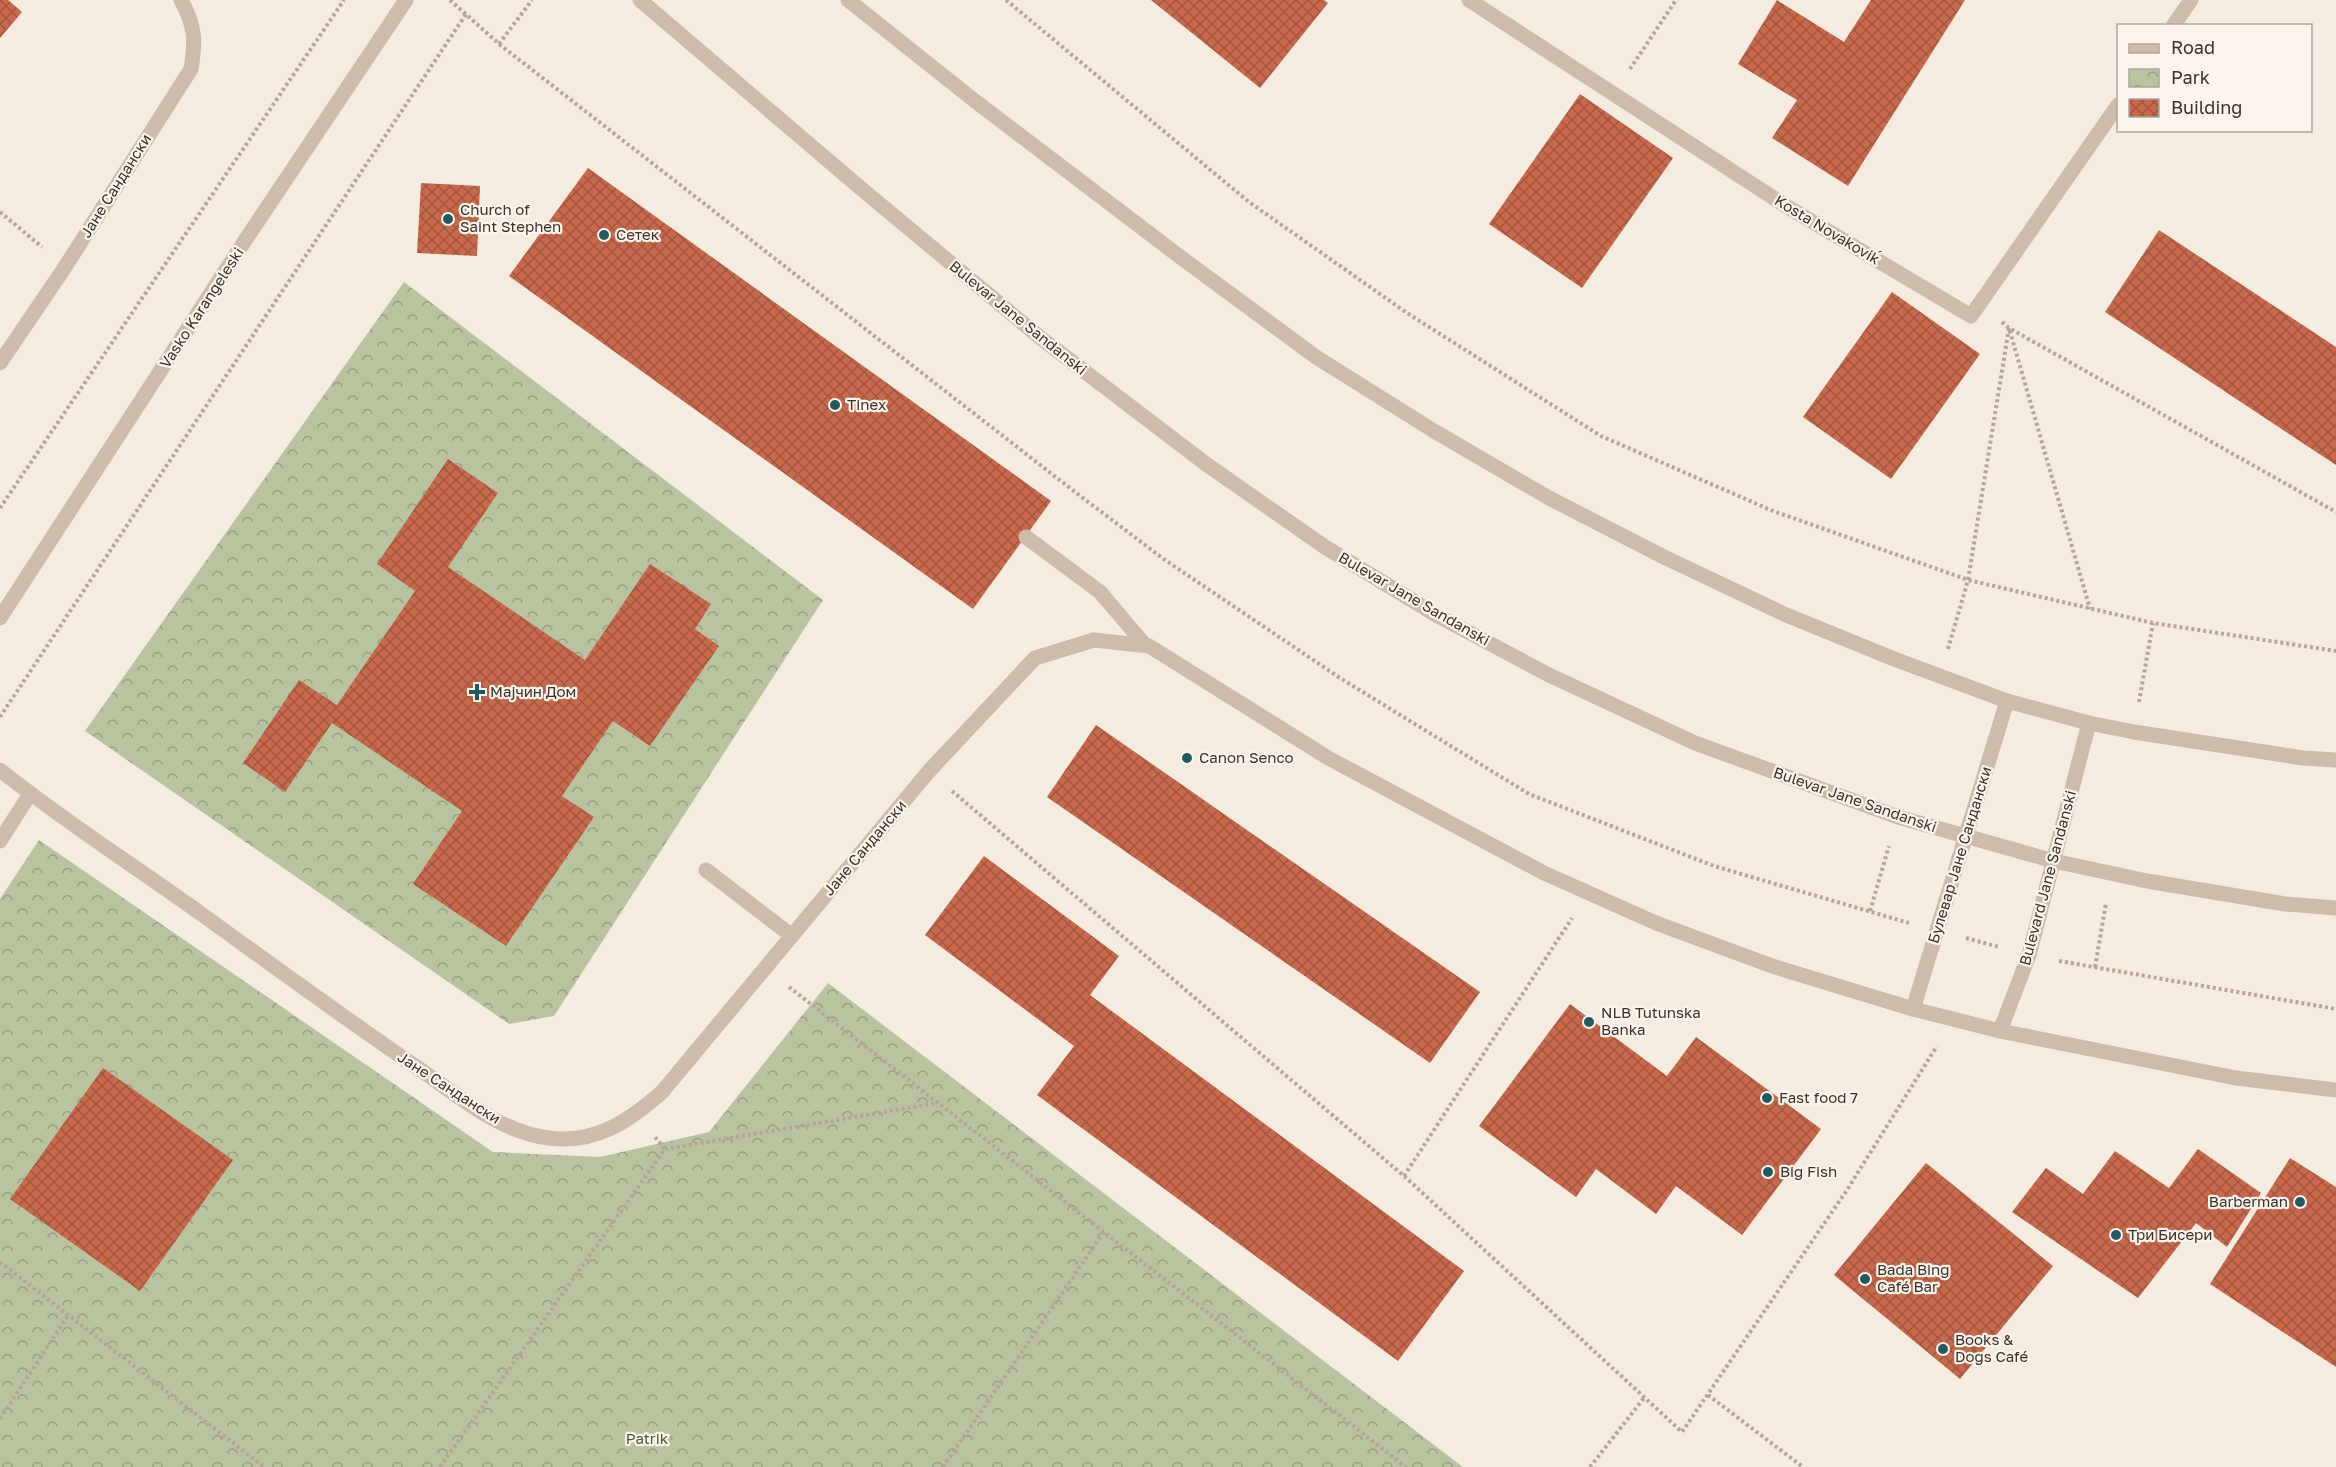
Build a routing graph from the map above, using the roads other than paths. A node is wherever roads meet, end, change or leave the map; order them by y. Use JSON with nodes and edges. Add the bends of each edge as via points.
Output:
{"nodes":[{"id":1,"x":181,"y":0,"type":"edge"},
{"id":2,"x":406,"y":0,"type":"edge"},
{"id":3,"x":640,"y":0,"type":"edge"},
{"id":4,"x":849,"y":0,"type":"edge"},
{"id":5,"x":1468,"y":0,"type":"edge"},
{"id":6,"x":2191,"y":0,"type":"edge"},
{"id":7,"x":2174,"y":24,"type":"edge"},
{"id":8,"x":2117,"y":106,"type":"edge"},
{"id":9,"x":0,"y":363,"type":"edge"},
{"id":10,"x":1026,"y":537,"type":"dead end"},
{"id":11,"x":0,"y":618,"type":"edge"},
{"id":12,"x":1145,"y":645,"type":"junction"},
{"id":13,"x":2007,"y":701,"type":"junction"},
{"id":14,"x":2089,"y":723,"type":"junction"},
{"id":15,"x":2336,"y":760,"type":"edge"},
{"id":16,"x":0,"y":770,"type":"edge"},
{"id":17,"x":30,"y":794,"type":"junction"},
{"id":18,"x":1966,"y":837,"type":"junction"},
{"id":19,"x":0,"y":841,"type":"edge"},
{"id":20,"x":2054,"y":861,"type":"junction"},
{"id":21,"x":706,"y":870,"type":"dead end"},
{"id":22,"x":2336,"y":908,"type":"edge"},
{"id":23,"x":792,"y":936,"type":"junction"},
{"id":24,"x":1913,"y":1009,"type":"junction"},
{"id":25,"x":2000,"y":1031,"type":"junction"},
{"id":26,"x":2336,"y":1090,"type":"edge"}],
"edges":[{"from":1,"to":9,"type":"street","name":"Јане Сандански","via":[[192,20],[195,45],[191,69]]},
{"from":2,"to":11,"type":"street","name":"Vasko Karangeleski"},
{"from":3,"to":18,"type":"street","name":"Bulevar Jane Sandanski","via":[[1042,339],[1206,464],[1324,547],[1549,675],[1674,734],[1898,817]]},
{"from":4,"to":13,"type":"street","via":[[1206,276],[1316,357],[1434,431],[1549,498],[1784,614]]},
{"from":5,"to":8,"type":"street","name":"Kosta Novakoviḱ","via":[[1786,206],[1971,316]]},
{"from":6,"to":7,"type":"street"},
{"from":10,"to":12,"type":"street","via":[[1100,591]]},
{"from":12,"to":23,"type":"street","name":"Јане Сандански","via":[[1094,640],[1035,658],[929,771]]},
{"from":12,"to":24,"type":"street","via":[[1330,759],[1544,873],[1656,923],[1772,966]]},
{"from":13,"to":14,"type":"street"},
{"from":13,"to":18,"type":"street","name":"Булевар Јане Сандански"},
{"from":14,"to":15,"type":"street"},
{"from":14,"to":20,"type":"street","name":"Bulevard Jane Sandanski"},
{"from":16,"to":17,"type":"street","name":"Јане Сандански"},
{"from":17,"to":19,"type":"street"},
{"from":17,"to":23,"type":"street","name":"Јане Сандански","via":[[497,1122],[550,1138],[591,1138],[635,1116],[662,1092]]},
{"from":18,"to":20,"type":"street","name":"Bulevar Jane Sandanski"},
{"from":18,"to":24,"type":"street","name":"Булевар Јане Сандански"},
{"from":20,"to":22,"type":"street","name":"Bulevar Jane Sandanski","via":[[2286,904]]},
{"from":20,"to":25,"type":"street","name":"Bulevard Jane Sandanski","via":[[2029,955]]},
{"from":21,"to":23,"type":"street"},
{"from":24,"to":25,"type":"street"},
{"from":25,"to":26,"type":"street","via":[[2236,1078]]}]}
